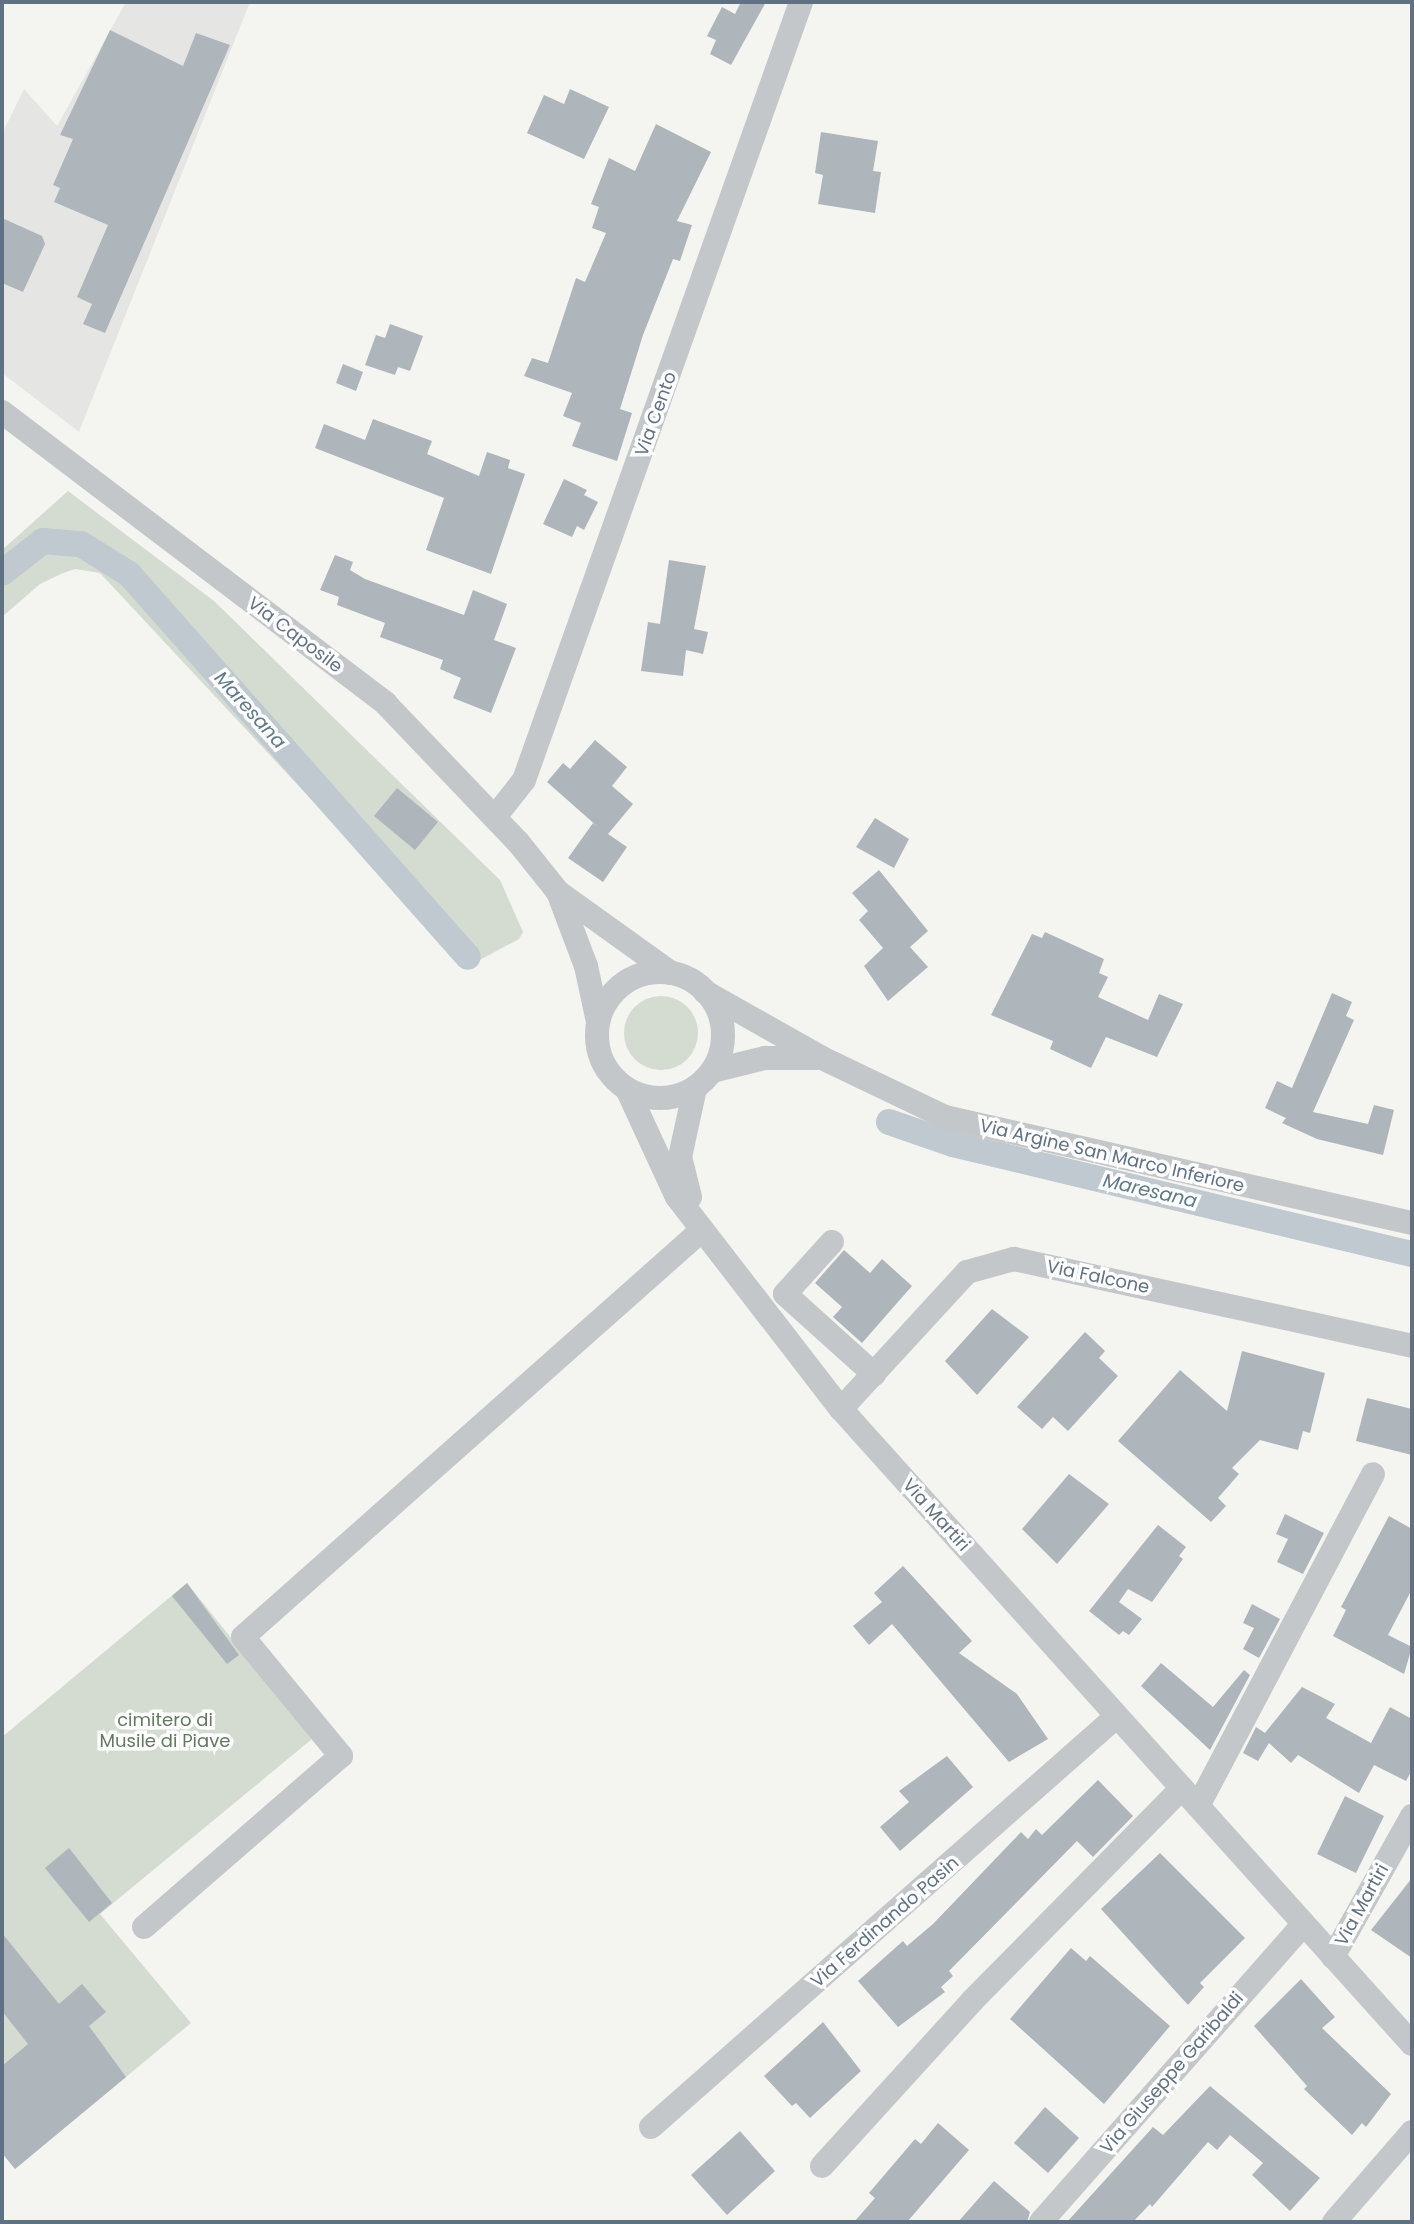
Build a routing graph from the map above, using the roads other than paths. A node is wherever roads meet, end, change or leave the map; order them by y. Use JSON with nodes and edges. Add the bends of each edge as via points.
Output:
{"nodes":[{"id":1,"x":801,"y":2,"type":"edge"},
{"id":2,"x":2,"y":412,"type":"edge"},
{"id":3,"x":495,"y":817,"type":"junction"},
{"id":4,"x":558,"y":892,"type":"junction"},
{"id":5,"x":671,"y":973,"type":"junction"},
{"id":6,"x":705,"y":992,"type":"junction"},
{"id":7,"x":598,"y":1022,"type":"junction"},
{"id":8,"x":822,"y":1058,"type":"junction"},
{"id":9,"x":703,"y":1079,"type":"junction"},
{"id":10,"x":627,"y":1090,"type":"junction"},
{"id":11,"x":696,"y":1220,"type":"junction"},
{"id":12,"x":1412,"y":1223,"type":"edge"},
{"id":13,"x":832,"y":1242,"type":"dead end"},
{"id":14,"x":1412,"y":1346,"type":"edge"},
{"id":15,"x":874,"y":1374,"type":"junction"},
{"id":16,"x":841,"y":1409,"type":"junction"},
{"id":17,"x":1373,"y":1474,"type":"dead end"},
{"id":18,"x":1117,"y":1716,"type":"junction"},
{"id":19,"x":1190,"y":1797,"type":"junction"},
{"id":20,"x":1412,"y":1816,"type":"edge"},
{"id":21,"x":1304,"y":1924,"type":"junction"},
{"id":22,"x":144,"y":1927,"type":"dead end"},
{"id":23,"x":1333,"y":1957,"type":"junction"},
{"id":24,"x":1412,"y":2044,"type":"edge"},
{"id":25,"x":651,"y":2127,"type":"dead end"},
{"id":26,"x":1412,"y":2132,"type":"edge"},
{"id":27,"x":822,"y":2166,"type":"dead end"},
{"id":28,"x":1041,"y":2222,"type":"edge"},
{"id":29,"x":1335,"y":2222,"type":"edge"}],
"edges":[{"from":1,"to":3,"type":"street","name":"Via Cento","via":[[524,780]]},
{"from":2,"to":3,"type":"street","name":"Via Caposile","via":[[386,704]]},
{"from":3,"to":4,"type":"street","name":"Via Caposile"},
{"from":4,"to":5,"type":"street","name":"Via Caposile"},
{"from":4,"to":7,"type":"street","name":"Via Caposile","via":[[586,965]]},
{"from":5,"to":6,"type":"street","name":"Via Argine San Marco Inferiore"},
{"from":5,"to":7,"type":"street","via":[[653,972],[626,982],[609,998]]},
{"from":6,"to":8,"type":"street","name":"Via Argine San Marco Inferiore"},
{"from":6,"to":9,"type":"street","via":[[717,1009],[723,1030],[720,1053]]},
{"from":7,"to":10,"type":"street","via":[[602,1063]]},
{"from":8,"to":9,"type":"street","name":"Via Argine San Marco Inferiore","via":[[765,1058]]},
{"from":8,"to":12,"type":"street","name":"Via Argine San Marco Inferiore","via":[[944,1117]]},
{"from":9,"to":10,"type":"street","name":"Via Argine San Marco Inferiore","via":[[660,1099]]},
{"from":9,"to":11,"type":"street","name":"Via Martiri","via":[[680,1157]]},
{"from":10,"to":11,"type":"street","name":"Via Martiri","via":[[677,1197]]},
{"from":11,"to":16,"type":"street","name":"Via Martiri"},
{"from":11,"to":22,"type":"street","via":[[243,1637],[341,1756]]},
{"from":13,"to":15,"type":"street","via":[[785,1294]]},
{"from":14,"to":15,"type":"street","name":"Via Falcone","via":[[1014,1259],[967,1272]]},
{"from":15,"to":16,"type":"street","name":"Via Falcone"},
{"from":16,"to":18,"type":"street","name":"Via Martiri"},
{"from":17,"to":19,"type":"street"},
{"from":18,"to":19,"type":"street","name":"Via Martiri"},
{"from":18,"to":25,"type":"street","name":"Via Ferdinando Pasin"},
{"from":19,"to":21,"type":"street","name":"Via Martiri"},
{"from":19,"to":27,"type":"street","via":[[972,2001]]},
{"from":20,"to":23,"type":"street","name":"Via Martiri"},
{"from":21,"to":23,"type":"street","name":"Via Martiri"},
{"from":21,"to":28,"type":"street","name":"Via Giuseppe Garibaldi"},
{"from":23,"to":24,"type":"street","name":"Via Martiri"},
{"from":26,"to":29,"type":"street"}]}
